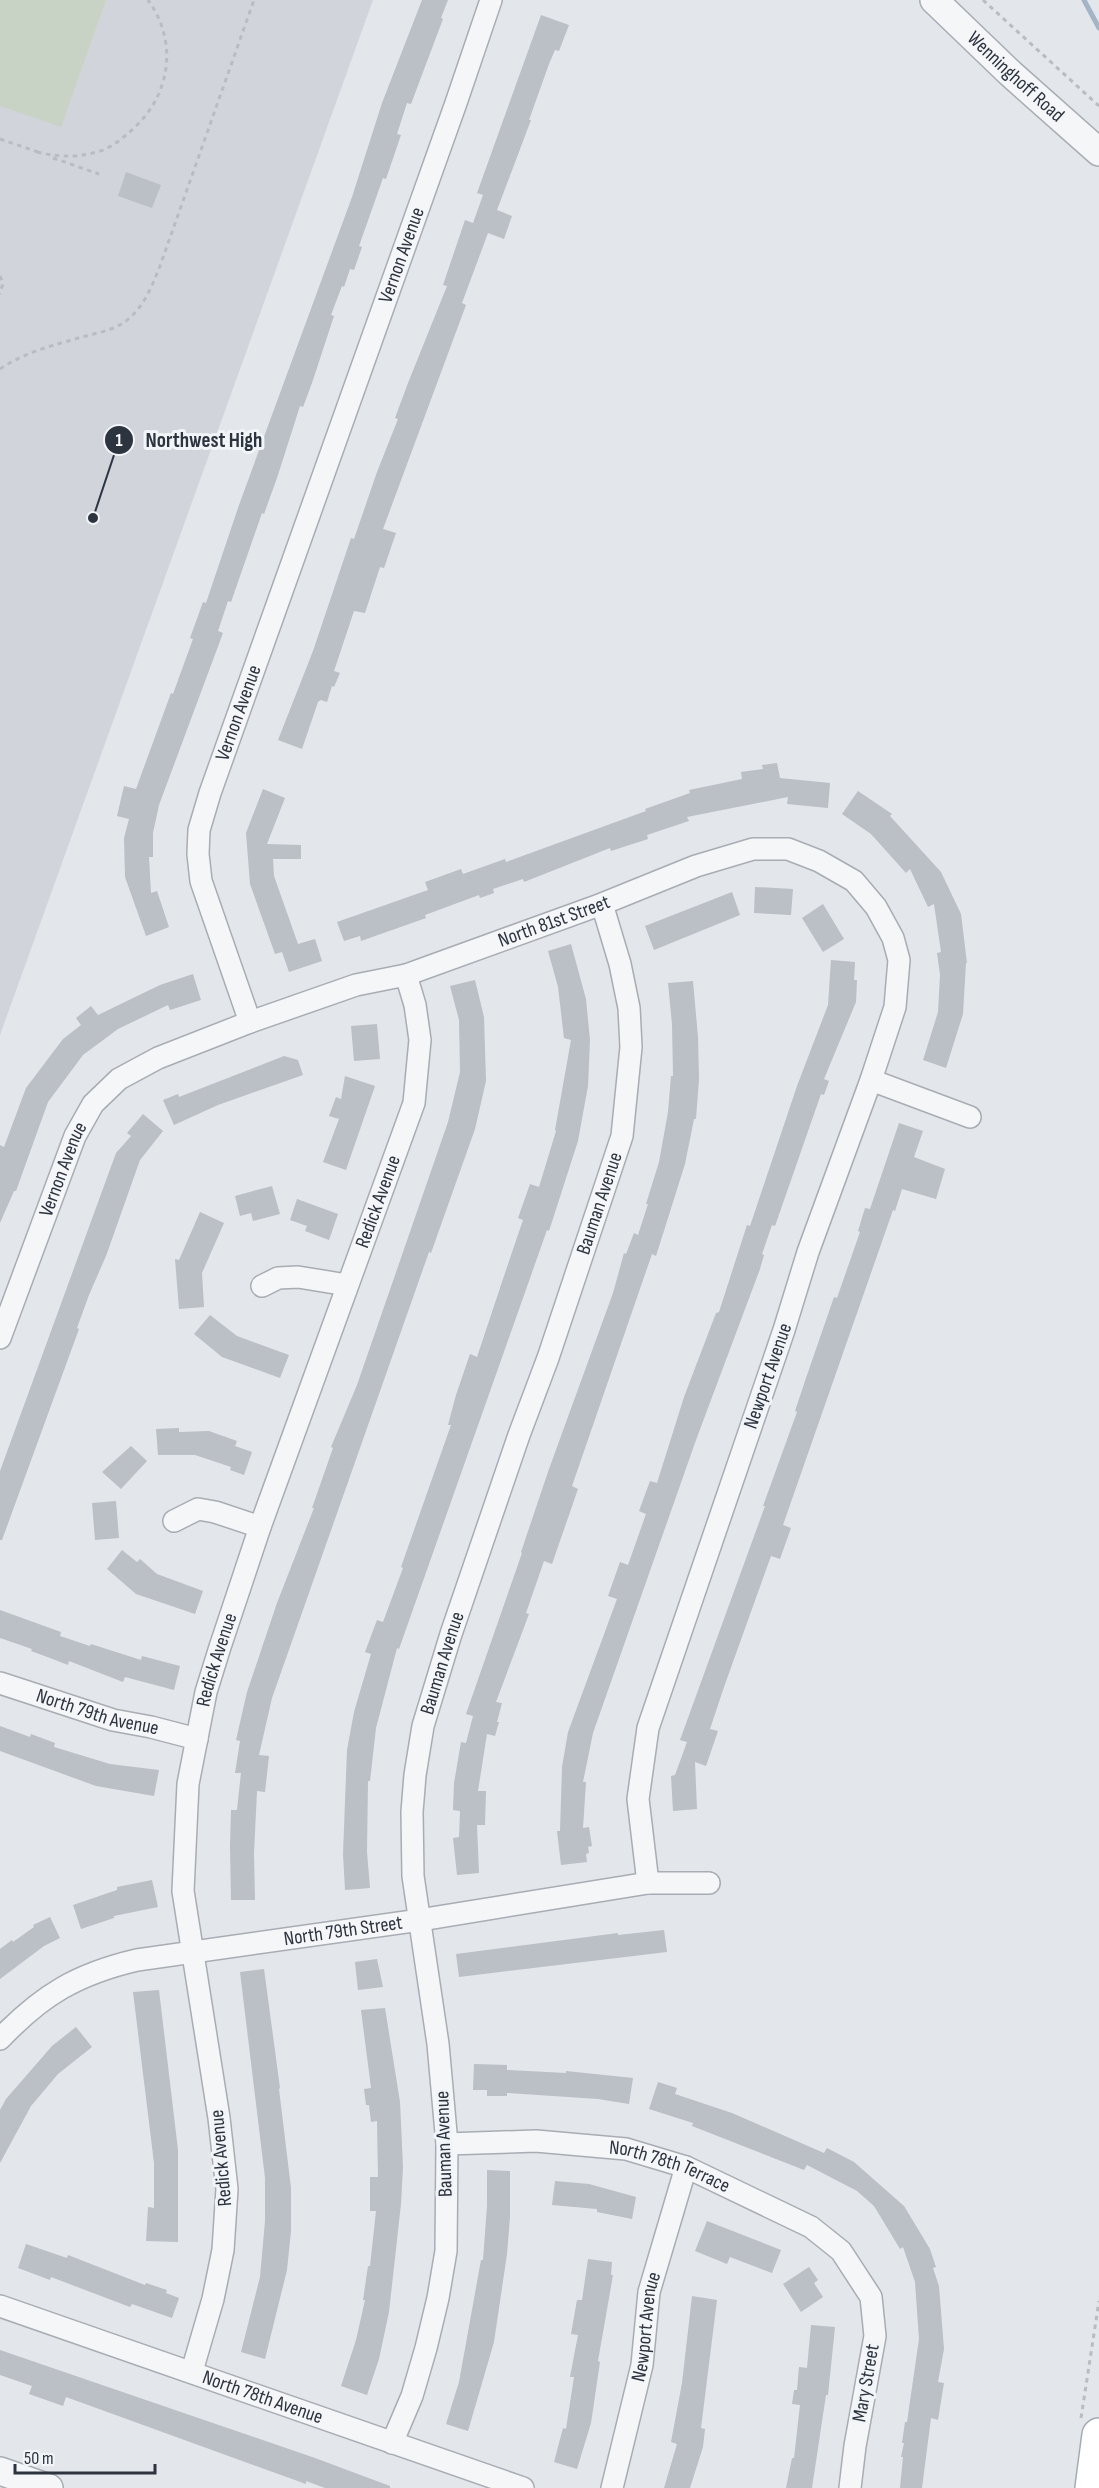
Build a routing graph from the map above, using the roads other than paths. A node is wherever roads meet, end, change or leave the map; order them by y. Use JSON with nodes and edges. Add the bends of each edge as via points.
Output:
{"nodes":[{"id":1,"x":491,"y":0,"type":"edge"},
{"id":2,"x":934,"y":0,"type":"edge"},
{"id":3,"x":1099,"y":152,"type":"edge"},
{"id":4,"x":854,"y":881,"type":"joint"},
{"id":5,"x":602,"y":904,"type":"junction"},
{"id":6,"x":406,"y":975,"type":"junction"},
{"id":7,"x":250,"y":1022,"type":"junction"},
{"id":8,"x":871,"y":1080,"type":"junction"},
{"id":9,"x":970,"y":1117,"type":"dead end"},
{"id":10,"x":347,"y":1285,"type":"junction"},
{"id":11,"x":262,"y":1286,"type":"dead end"},
{"id":12,"x":0,"y":1338,"type":"edge"},
{"id":13,"x":174,"y":1521,"type":"dead end"},
{"id":14,"x":260,"y":1527,"type":"junction"},
{"id":15,"x":0,"y":1683,"type":"edge"},
{"id":16,"x":197,"y":1739,"type":"junction"},
{"id":17,"x":648,"y":1883,"type":"junction"},
{"id":18,"x":709,"y":1883,"type":"dead end"},
{"id":19,"x":420,"y":1920,"type":"junction"},
{"id":20,"x":194,"y":1953,"type":"junction"},
{"id":21,"x":0,"y":2039,"type":"edge"},
{"id":22,"x":447,"y":2144,"type":"junction"},
{"id":23,"x":686,"y":2167,"type":"junction"},
{"id":24,"x":861,"y":2280,"type":"joint"},
{"id":25,"x":0,"y":2306,"type":"edge"},
{"id":26,"x":192,"y":2371,"type":"junction"},
{"id":27,"x":1089,"y":2431,"type":"edge"},
{"id":28,"x":392,"y":2443,"type":"junction"},
{"id":29,"x":0,"y":2471,"type":"edge"},
{"id":30,"x":49,"y":2488,"type":"edge"},
{"id":31,"x":524,"y":2488,"type":"edge"},
{"id":32,"x":612,"y":2488,"type":"edge"},
{"id":33,"x":850,"y":2488,"type":"edge"},
{"id":34,"x":1092,"y":2488,"type":"edge"}],
"edges":[{"from":1,"to":7,"type":"street","name":"Vernon Avenue","via":[[200,830],[201,881]]},
{"from":2,"to":3,"type":"street","name":"Wenninghoff Road"},
{"from":4,"to":5,"type":"street","name":"North 81st Street","via":[[788,849],[753,849],[696,866]]},
{"from":4,"to":8,"type":"street","name":"Newport Avenue","via":[[876,907],[893,938],[899,960],[895,1007]]},
{"from":5,"to":6,"type":"street","name":"North 81st Street"},
{"from":5,"to":19,"type":"street","name":"Bauman Avenue","via":[[620,964],[632,1047],[622,1136],[423,1726],[412,1812],[413,1875]]},
{"from":6,"to":7,"type":"street","name":"North 81st Street","via":[[356,985]]},
{"from":6,"to":10,"type":"street","name":"Redick Avenue","via":[[420,1040],[414,1103]]},
{"from":7,"to":12,"type":"street","name":"Vernon Avenue","via":[[158,1058],[119,1079],[93,1104],[75,1136]]},
{"from":8,"to":9,"type":"street"},
{"from":8,"to":17,"type":"street","name":"Newport Avenue","via":[[808,1252],[648,1728],[638,1799]]},
{"from":10,"to":11,"type":"street","via":[[298,1277],[278,1278]]},
{"from":10,"to":14,"type":"street","name":"Redick Avenue"},
{"from":13,"to":14,"type":"street","via":[[198,1509]]},
{"from":14,"to":16,"type":"street","name":"Redick Avenue","via":[[206,1692]]},
{"from":15,"to":16,"type":"street","name":"North 79th Avenue","via":[[113,1720]]},
{"from":16,"to":20,"type":"street","name":"Redick Avenue","via":[[188,1784],[183,1891]]},
{"from":17,"to":18,"type":"street","name":"North 79th Street"},
{"from":17,"to":19,"type":"street","name":"North 79th Street"},
{"from":19,"to":20,"type":"street","name":"North 79th Street"},
{"from":19,"to":22,"type":"street","name":"Bauman Avenue","via":[[438,2044]]},
{"from":20,"to":21,"type":"street","name":"North 79th Street","via":[[102,1968],[35,2005]]},
{"from":20,"to":26,"type":"street","name":"Redick Avenue","via":[[227,2189],[223,2250]]},
{"from":22,"to":23,"type":"street","name":"North 78th Terrace","via":[[536,2141],[590,2145],[626,2149]]},
{"from":22,"to":28,"type":"street","name":"Bauman Avenue","via":[[446,2251],[438,2298],[412,2396]]},
{"from":23,"to":24,"type":"street","name":"North 78th Terrace","via":[[811,2227],[841,2251]]},
{"from":23,"to":32,"type":"street","name":"Newport Avenue","via":[[649,2292],[642,2365]]},
{"from":24,"to":33,"type":"street","name":"Mary Street","via":[[871,2297],[875,2336]]},
{"from":25,"to":26,"type":"street","name":"North 78th Avenue"},
{"from":26,"to":28,"type":"street","name":"North 78th Avenue"},
{"from":27,"to":34,"type":"main road"},
{"from":28,"to":31,"type":"street","name":"North 78th Avenue"},
{"from":29,"to":30,"type":"street"}]}
